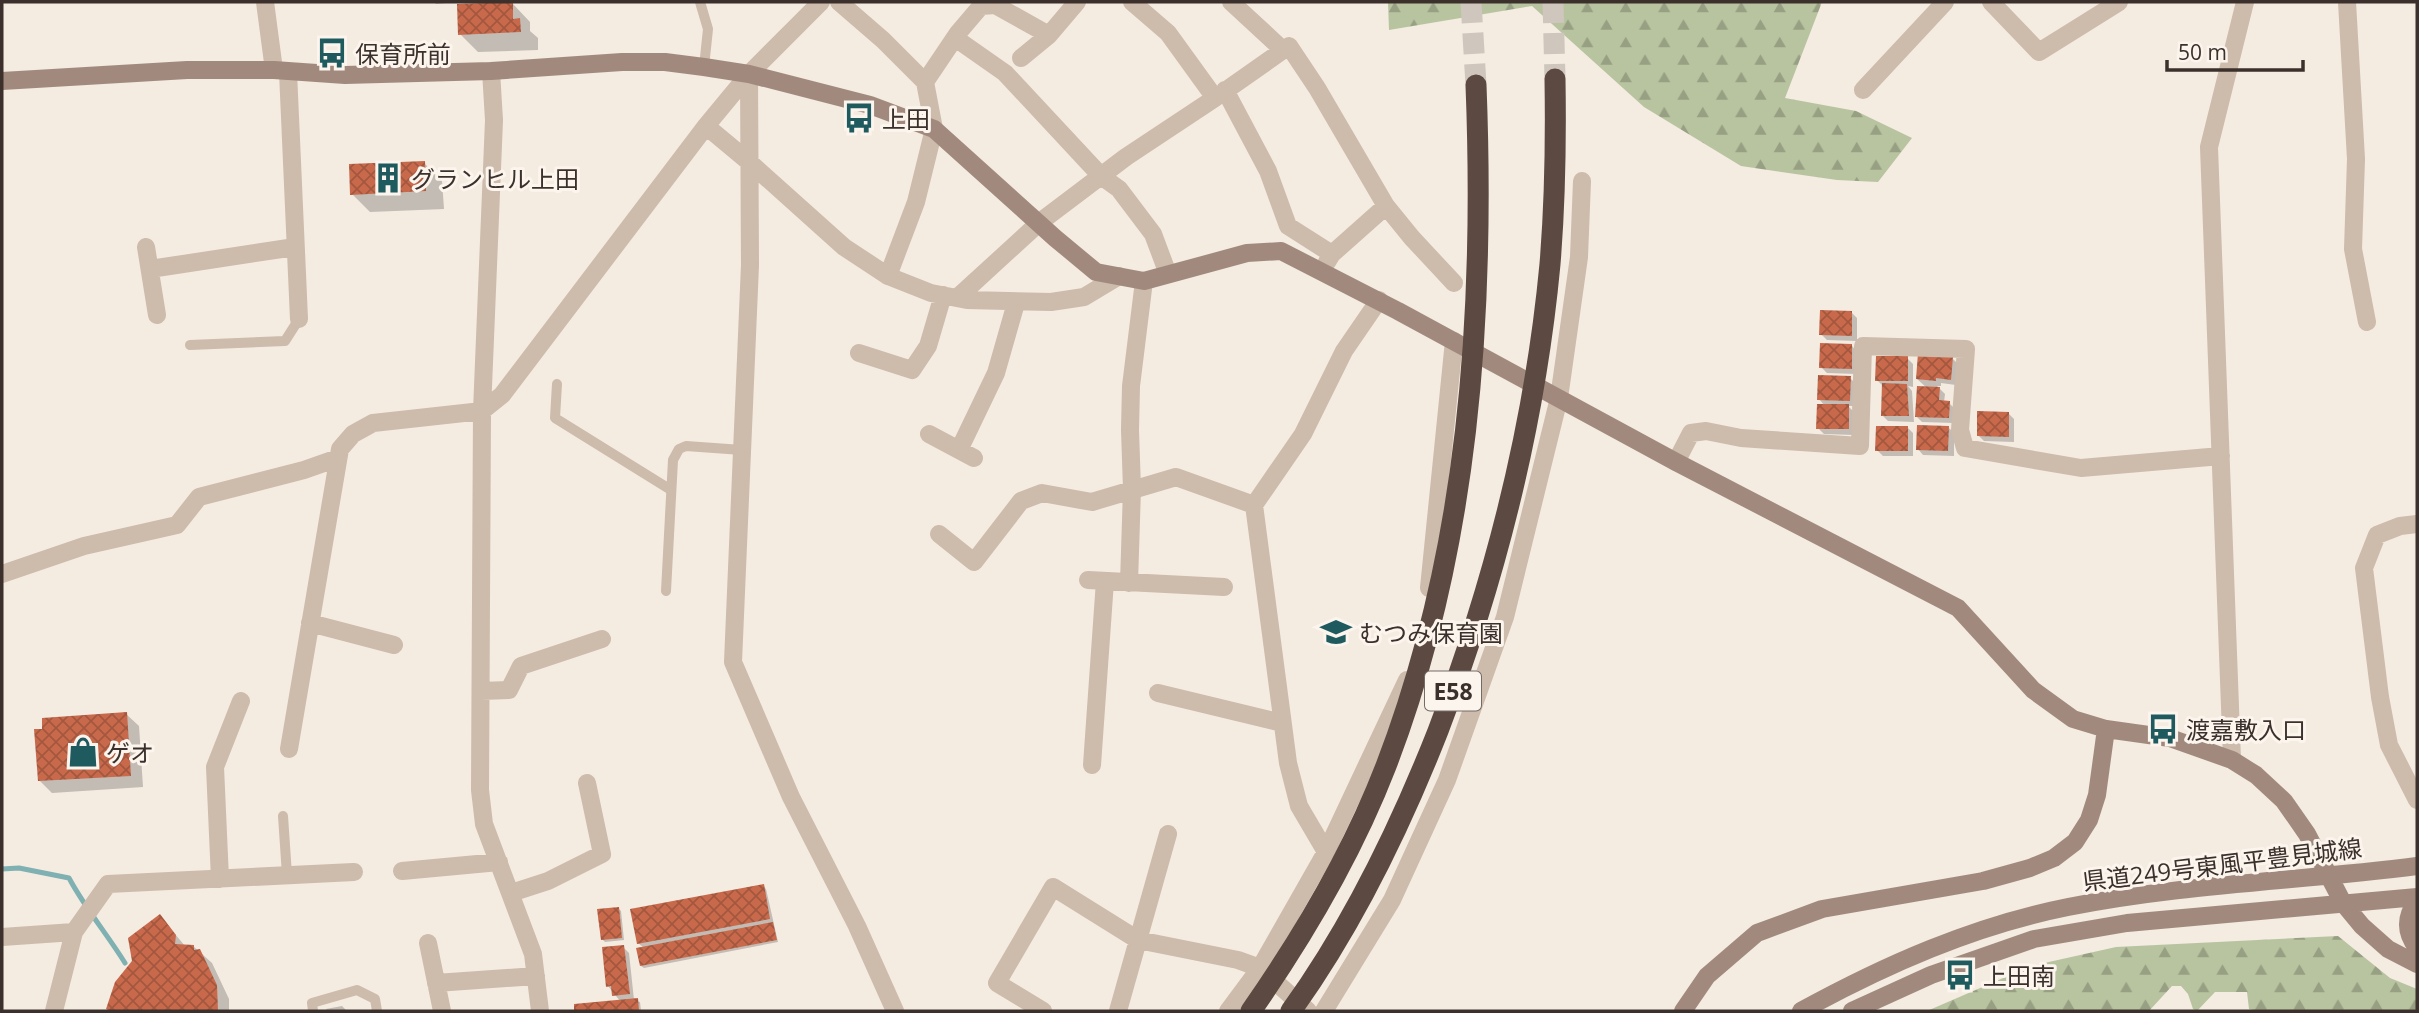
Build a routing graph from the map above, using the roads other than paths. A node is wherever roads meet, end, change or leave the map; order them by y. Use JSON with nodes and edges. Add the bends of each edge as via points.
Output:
{"nodes":[{"id":1,"x":265,"y":2,"type":"edge"},
{"id":2,"x":700,"y":2,"type":"edge"},
{"id":3,"x":821,"y":2,"type":"edge"},
{"id":4,"x":839,"y":2,"type":"edge"},
{"id":5,"x":1077,"y":2,"type":"edge"},
{"id":6,"x":1132,"y":2,"type":"edge"},
{"id":7,"x":1231,"y":2,"type":"edge"},
{"id":8,"x":1945,"y":2,"type":"edge"},
{"id":9,"x":1991,"y":2,"type":"edge"},
{"id":10,"x":2119,"y":2,"type":"edge"},
{"id":11,"x":2245,"y":2,"type":"edge"},
{"id":12,"x":2347,"y":2,"type":"edge"},
{"id":13,"x":1049,"y":35,"type":"junction"},
{"id":14,"x":955,"y":38,"type":"junction"},
{"id":15,"x":1283,"y":50,"type":"junction"},
{"id":16,"x":1020,"y":58,"type":"dead end"},
{"id":17,"x":704,"y":67,"type":"junction"},
{"id":18,"x":281,"y":71,"type":"junction"},
{"id":19,"x":491,"y":71,"type":"junction"},
{"id":20,"x":748,"y":74,"type":"junction"},
{"id":21,"x":1555,"y":79,"type":"tunnel mouth"},
{"id":22,"x":2,"y":81,"type":"edge"},
{"id":23,"x":925,"y":82,"type":"junction"},
{"id":24,"x":1476,"y":85,"type":"tunnel mouth"},
{"id":25,"x":1863,"y":90,"type":"dead end"},
{"id":26,"x":1220,"y":94,"type":"junction"},
{"id":27,"x":706,"y":126,"type":"junction"},
{"id":28,"x":934,"y":128,"type":"junction"},
{"id":29,"x":748,"y":161,"type":"junction"},
{"id":30,"x":1101,"y":176,"type":"junction"},
{"id":31,"x":1583,"y":181,"type":"dead end"},
{"id":32,"x":1386,"y":206,"type":"junction"},
{"id":33,"x":1040,"y":222,"type":"junction"},
{"id":34,"x":146,"y":247,"type":"dead end"},
{"id":35,"x":295,"y":247,"type":"junction"},
{"id":36,"x":1332,"y":254,"type":"junction"},
{"id":37,"x":150,"y":269,"type":"junction"},
{"id":38,"x":1322,"y":271,"type":"junction"},
{"id":39,"x":1168,"y":274,"type":"junction"},
{"id":40,"x":888,"y":275,"type":"junction"},
{"id":41,"x":1119,"y":276,"type":"junction"},
{"id":42,"x":1144,"y":281,"type":"junction"},
{"id":43,"x":1454,"y":284,"type":"dead end"},
{"id":44,"x":950,"y":297,"type":"junction"},
{"id":45,"x":1379,"y":300,"type":"junction"},
{"id":46,"x":1016,"y":303,"type":"junction"},
{"id":47,"x":158,"y":315,"type":"dead end"},
{"id":48,"x":299,"y":319,"type":"joint"},
{"id":49,"x":2367,"y":322,"type":"dead end"},
{"id":50,"x":1464,"y":340,"type":"junction"},
{"id":51,"x":190,"y":345,"type":"dead end"},
{"id":52,"x":859,"y":353,"type":"dead end"},
{"id":53,"x":557,"y":384,"type":"dead end"},
{"id":54,"x":1559,"y":398,"type":"junction"},
{"id":55,"x":482,"y":411,"type":"junction"},
{"id":56,"x":929,"y":434,"type":"dead end"},
{"id":57,"x":742,"y":450,"type":"junction"},
{"id":58,"x":2221,"y":456,"type":"junction"},
{"id":59,"x":338,"y":458,"type":"junction"},
{"id":60,"x":1676,"y":461,"type":"junction"},
{"id":61,"x":1132,"y":489,"type":"junction"},
{"id":62,"x":671,"y":490,"type":"junction"},
{"id":63,"x":1254,"y":505,"type":"junction"},
{"id":64,"x":2417,"y":524,"type":"edge"},
{"id":65,"x":939,"y":534,"type":"dead end"},
{"id":66,"x":2,"y":574,"type":"edge"},
{"id":67,"x":1129,"y":583,"type":"junction"},
{"id":68,"x":1224,"y":587,"type":"dead end"},
{"id":69,"x":666,"y":591,"type":"dead end"},
{"id":70,"x":310,"y":623,"type":"junction"},
{"id":71,"x":602,"y":639,"type":"dead end"},
{"id":72,"x":394,"y":645,"type":"dead end"},
{"id":73,"x":481,"y":691,"type":"junction"},
{"id":74,"x":1158,"y":693,"type":"dead end"},
{"id":75,"x":241,"y":701,"type":"dead end"},
{"id":76,"x":1282,"y":723,"type":"junction"},
{"id":77,"x":2106,"y":729,"type":"junction"},
{"id":78,"x":289,"y":749,"type":"dead end"},
{"id":79,"x":2232,"y":760,"type":"junction"},
{"id":80,"x":1093,"y":765,"type":"dead end"},
{"id":81,"x":587,"y":783,"type":"dead end"},
{"id":82,"x":2417,"y":800,"type":"edge"},
{"id":83,"x":283,"y":816,"type":"dead end"},
{"id":84,"x":1168,"y":834,"type":"dead end"},
{"id":85,"x":1326,"y":852,"type":"junction"},
{"id":86,"x":499,"y":862,"type":"junction"},
{"id":87,"x":2417,"y":866,"type":"edge"},
{"id":88,"x":402,"y":871,"type":"dead end"},
{"id":89,"x":354,"y":872,"type":"dead end"},
{"id":90,"x":287,"y":875,"type":"junction"},
{"id":91,"x":2328,"y":876,"type":"junction"},
{"id":92,"x":220,"y":879,"type":"junction"},
{"id":93,"x":511,"y":893,"type":"junction"},
{"id":94,"x":2417,"y":899,"type":"edge"},
{"id":95,"x":2343,"y":903,"type":"junction"},
{"id":96,"x":74,"y":932,"type":"junction"},
{"id":97,"x":2,"y":937,"type":"edge"},
{"id":98,"x":1138,"y":940,"type":"junction"},
{"id":99,"x":428,"y":943,"type":"dead end"},
{"id":100,"x":2417,"y":948,"type":"edge"},
{"id":101,"x":2417,"y":964,"type":"edge"},
{"id":102,"x":1260,"y":968,"type":"junction"},
{"id":103,"x":536,"y":976,"type":"junction"},
{"id":104,"x":436,"y":983,"type":"junction"},
{"id":105,"x":54,"y":1011,"type":"edge"},
{"id":106,"x":313,"y":1011,"type":"edge"},
{"id":107,"x":377,"y":1011,"type":"edge"},
{"id":108,"x":442,"y":1011,"type":"edge"},
{"id":109,"x":540,"y":1011,"type":"edge"},
{"id":110,"x":895,"y":1011,"type":"edge"},
{"id":111,"x":1043,"y":1011,"type":"edge"},
{"id":112,"x":1118,"y":1011,"type":"edge"},
{"id":113,"x":1227,"y":1011,"type":"edge"},
{"id":114,"x":1251,"y":1011,"type":"edge"},
{"id":115,"x":1291,"y":1011,"type":"edge"},
{"id":116,"x":1308,"y":1011,"type":"edge"},
{"id":117,"x":1324,"y":1011,"type":"edge"},
{"id":118,"x":1684,"y":1011,"type":"edge"},
{"id":119,"x":1801,"y":1011,"type":"edge"},
{"id":120,"x":1852,"y":1011,"type":"edge"}],
"edges":[{"from":1,"to":18,"type":"street"},
{"from":2,"to":17,"type":"lane","via":[[708,29]]},
{"from":3,"to":20,"type":"street"},
{"from":4,"to":23,"type":"street"},
{"from":5,"to":13,"type":"street"},
{"from":6,"to":26,"type":"street","via":[[1168,33]]},
{"from":7,"to":15,"type":"street"},
{"from":8,"to":25,"type":"street"},
{"from":9,"to":10,"type":"street","via":[[2039,52]]},
{"from":11,"to":58,"type":"street","via":[[2208,146]]},
{"from":12,"to":49,"type":"street","via":[[2357,159],[2353,249]]},
{"from":13,"to":14,"type":"street","via":[[995,5],[981,6]]},
{"from":13,"to":16,"type":"street"},
{"from":14,"to":23,"type":"street"},
{"from":14,"to":30,"type":"street","via":[[1005,73]]},
{"from":15,"to":26,"type":"street"},
{"from":15,"to":32,"type":"street","via":[[1289,46],[1317,88]]},
{"from":17,"to":19,"type":"street","via":[[622,62]]},
{"from":17,"to":20,"type":"street"},
{"from":18,"to":19,"type":"street","via":[[345,75]]},
{"from":18,"to":22,"type":"street","via":[[187,70]]},
{"from":18,"to":35,"type":"street"},
{"from":19,"to":55,"type":"street","via":[[494,120]]},
{"from":20,"to":27,"type":"street"},
{"from":20,"to":28,"type":"street","via":[[870,105]]},
{"from":20,"to":29,"type":"street"},
{"from":21,"to":115,"type":"highway","number":"E58","via":[[1550,264],[1521,456],[1498,550],[1455,686],[1382,861],[1345,929]]},
{"from":23,"to":28,"type":"street"},
{"from":24,"to":50,"type":"highway","number":"E58","via":[[1480,214]]},
{"from":26,"to":30,"type":"street"},
{"from":26,"to":36,"type":"street","via":[[1268,171],[1288,226]]},
{"from":27,"to":29,"type":"street"},
{"from":27,"to":55,"type":"street","via":[[502,395]]},
{"from":28,"to":33,"type":"street"},
{"from":28,"to":40,"type":"street","via":[[916,202]]},
{"from":29,"to":40,"type":"street","via":[[844,247]]},
{"from":29,"to":57,"type":"street","via":[[750,265]]},
{"from":30,"to":33,"type":"street"},
{"from":30,"to":39,"type":"street","via":[[1119,190],[1153,234]]},
{"from":31,"to":54,"type":"street","via":[[1579,257]]},
{"from":32,"to":36,"type":"street"},
{"from":32,"to":43,"type":"street"},
{"from":33,"to":41,"type":"street","via":[[1096,272]]},
{"from":33,"to":44,"type":"street"},
{"from":34,"to":37,"type":"street"},
{"from":35,"to":37,"type":"street"},
{"from":35,"to":48,"type":"street"},
{"from":36,"to":38,"type":"street"},
{"from":37,"to":47,"type":"street"},
{"from":38,"to":39,"type":"street","via":[[1281,251],[1247,253]]},
{"from":38,"to":45,"type":"street"},
{"from":39,"to":42,"type":"street"},
{"from":40,"to":44,"type":"street"},
{"from":41,"to":42,"type":"street"},
{"from":41,"to":46,"type":"street","via":[[1084,297]]},
{"from":42,"to":61,"type":"street","via":[[1131,386]]},
{"from":44,"to":46,"type":"street"},
{"from":44,"to":52,"type":"street","via":[[912,370]]},
{"from":45,"to":50,"type":"street"},
{"from":45,"to":63,"type":"street","via":[[1344,351],[1303,434]]},
{"from":46,"to":56,"type":"street","via":[[967,454]]},
{"from":48,"to":51,"type":"lane","via":[[285,341]]},
{"from":50,"to":54,"type":"street"},
{"from":50,"to":85,"type":"street","via":[[1423,628],[1405,683]]},
{"from":50,"to":114,"type":"highway","number":"E58","via":[[1468,411],[1455,501],[1440,590],[1406,712],[1385,769],[1328,890]]},
{"from":53,"to":62,"type":"lane","via":[[555,418]]},
{"from":54,"to":60,"type":"street"},
{"from":54,"to":117,"type":"street","via":[[1505,617],[1447,780],[1392,900]]},
{"from":55,"to":59,"type":"street","via":[[373,423],[354,434]]},
{"from":55,"to":73,"type":"street"},
{"from":57,"to":62,"type":"lane","via":[[680,449],[673,460]]},
{"from":57,"to":110,"type":"street","via":[[733,662],[791,797]]},
{"from":58,"to":60,"type":"street","via":[[2081,468],[1965,448],[1960,430],[1966,349],[1863,345],[1860,446],[1741,438],[1706,431],[1691,433]]},
{"from":58,"to":79,"type":"street"},
{"from":59,"to":66,"type":"street","via":[[199,497],[177,525],[84,546]]},
{"from":59,"to":70,"type":"street"},
{"from":60,"to":77,"type":"street","via":[[1958,608],[2033,690],[2073,719]]},
{"from":61,"to":63,"type":"street","via":[[1176,477]]},
{"from":61,"to":65,"type":"street","via":[[1092,502],[1042,493],[1021,501],[974,562]]},
{"from":61,"to":67,"type":"street"},
{"from":62,"to":69,"type":"lane"},
{"from":63,"to":76,"type":"street"},
{"from":64,"to":82,"type":"street","via":[[2376,536],[2364,568],[2389,744]]},
{"from":67,"to":68,"type":"street"},
{"from":67,"to":80,"type":"street","via":[[1097,581]]},
{"from":70,"to":72,"type":"street"},
{"from":70,"to":78,"type":"street"},
{"from":71,"to":73,"type":"street","via":[[520,666],[509,690]]},
{"from":73,"to":86,"type":"street","via":[[482,813]]},
{"from":74,"to":76,"type":"street"},
{"from":75,"to":92,"type":"street","via":[[215,767]]},
{"from":76,"to":85,"type":"street","via":[[1299,807]]},
{"from":77,"to":79,"type":"street","via":[[2171,738]]},
{"from":77,"to":118,"type":"street","via":[[2089,820],[2075,842],[2054,858],[1983,881],[1822,909],[1757,933],[1707,976]]},
{"from":79,"to":91,"type":"street","via":[[2284,801]]},
{"from":81,"to":93,"type":"street","via":[[602,854],[548,881]]},
{"from":83,"to":90,"type":"lane"},
{"from":84,"to":98,"type":"street"},
{"from":85,"to":102,"type":"street"},
{"from":86,"to":88,"type":"street"},
{"from":86,"to":93,"type":"street"},
{"from":87,"to":91,"type":"street","name":"県道249号東風平豊見城線"},
{"from":89,"to":90,"type":"street"},
{"from":90,"to":92,"type":"street"},
{"from":91,"to":95,"type":"street"},
{"from":91,"to":119,"type":"street","name":"県道249号東風平豊見城線","via":[[2194,888],[2066,907],[1940,944]]},
{"from":92,"to":96,"type":"street","via":[[108,884]]},
{"from":93,"to":103,"type":"street"},
{"from":94,"to":95,"type":"street","name":"県道249号東風平豊見城線"},
{"from":94,"to":100,"type":"street","via":[[2408,925]]},
{"from":95,"to":101,"type":"street","via":[[2375,939]]},
{"from":95,"to":120,"type":"street","name":"県道249号東風平豊見城線","via":[[2127,923],[2034,939],[1931,975]]},
{"from":96,"to":97,"type":"street"},
{"from":96,"to":105,"type":"street"},
{"from":98,"to":102,"type":"street"},
{"from":98,"to":111,"type":"street","via":[[1053,887],[997,982]]},
{"from":98,"to":112,"type":"street"},
{"from":99,"to":104,"type":"street"},
{"from":102,"to":113,"type":"street"},
{"from":102,"to":116,"type":"street"},
{"from":103,"to":104,"type":"street"},
{"from":103,"to":109,"type":"street"},
{"from":104,"to":108,"type":"street"},
{"from":106,"to":107,"type":"lane","via":[[312,1003],[357,990],[375,999]]}]}
